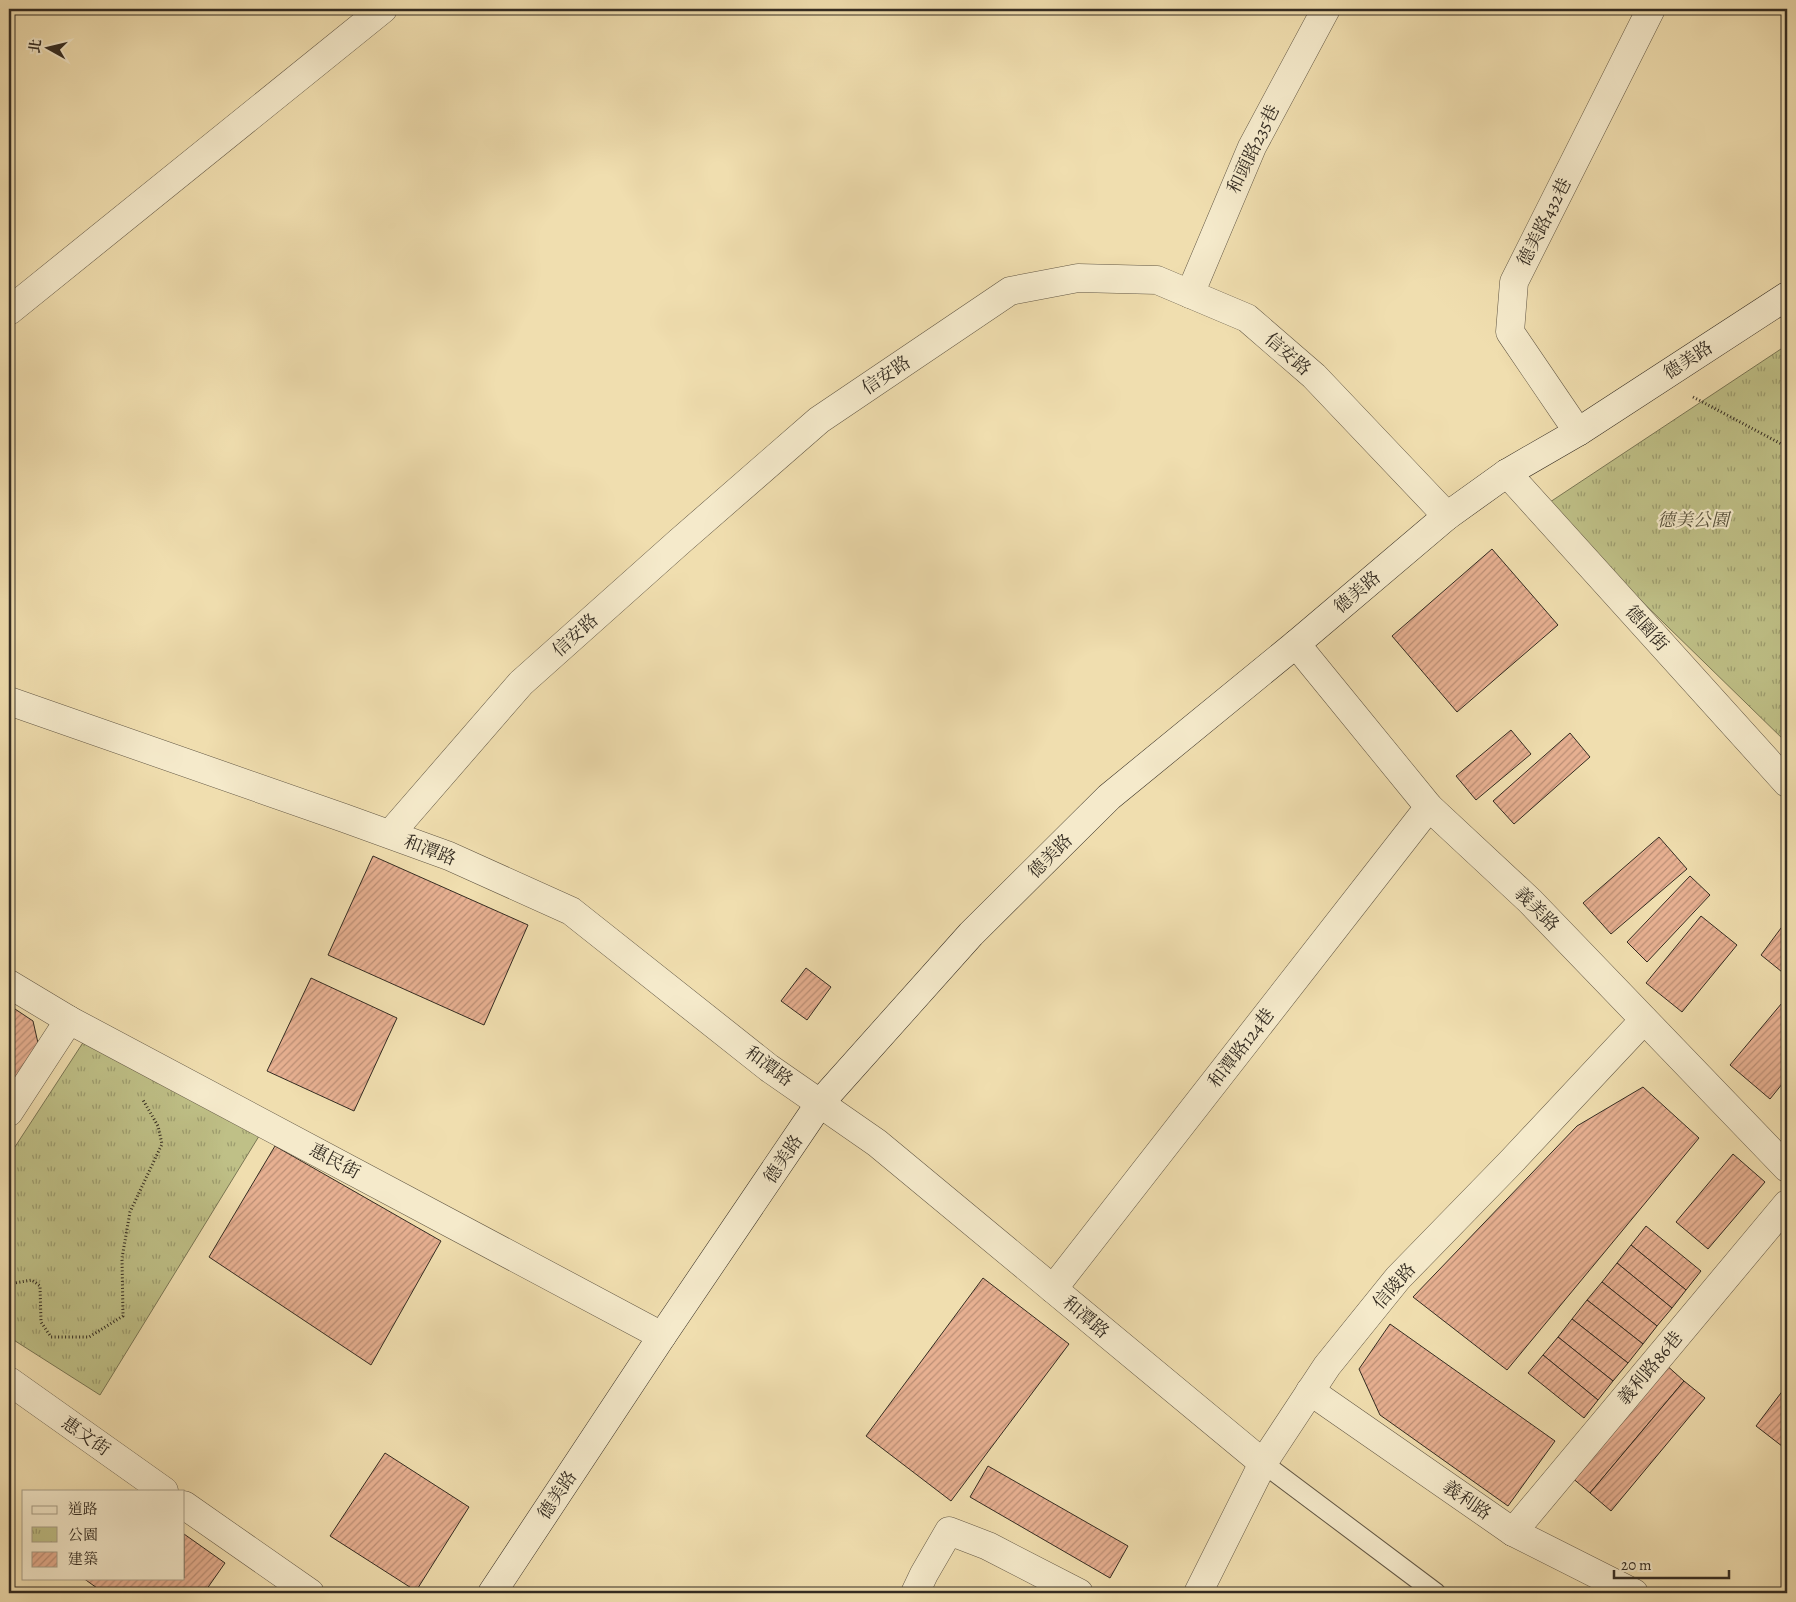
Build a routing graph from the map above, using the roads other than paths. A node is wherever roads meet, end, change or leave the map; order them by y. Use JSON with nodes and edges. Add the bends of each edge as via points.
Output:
{"nodes":[{"id":1,"x":382,"y":9,"type":"edge"},
{"id":2,"x":1326,"y":9,"type":"edge"},
{"id":3,"x":1651,"y":9,"type":"edge"},
{"id":4,"x":1190,"y":294,"type":"junction"},
{"id":5,"x":1787,"y":296,"type":"edge"},
{"id":6,"x":9,"y":311,"type":"edge"},
{"id":7,"x":1578,"y":432,"type":"junction"},
{"id":8,"x":1507,"y":473,"type":"junction"},
{"id":9,"x":1448,"y":516,"type":"junction"},
{"id":10,"x":1296,"y":644,"type":"junction"},
{"id":11,"x":9,"y":702,"type":"edge"},
{"id":12,"x":1787,"y":783,"type":"edge"},
{"id":13,"x":1429,"y":807,"type":"junction"},
{"id":14,"x":390,"y":834,"type":"junction"},
{"id":15,"x":9,"y":984,"type":"edge"},
{"id":16,"x":69,"y":1020,"type":"junction"},
{"id":17,"x":1644,"y":1020,"type":"junction"},
{"id":18,"x":820,"y":1103,"type":"junction"},
{"id":19,"x":9,"y":1112,"type":"edge"},
{"id":20,"x":1787,"y":1168,"type":"edge"},
{"id":21,"x":1787,"y":1204,"type":"edge"},
{"id":22,"x":1053,"y":1289,"type":"junction"},
{"id":23,"x":662,"y":1336,"type":"junction"},
{"id":24,"x":9,"y":1381,"type":"edge"},
{"id":25,"x":1310,"y":1391,"type":"junction"},
{"id":26,"x":1263,"y":1463,"type":"junction"},
{"id":27,"x":163,"y":1490,"type":"edge"},
{"id":28,"x":185,"y":1506,"type":"edge"},
{"id":29,"x":1513,"y":1532,"type":"junction"},
{"id":30,"x":310,"y":1593,"type":"edge"},
{"id":31,"x":492,"y":1593,"type":"edge"},
{"id":32,"x":915,"y":1593,"type":"edge"},
{"id":33,"x":1079,"y":1593,"type":"edge"},
{"id":34,"x":1198,"y":1593,"type":"edge"},
{"id":35,"x":1436,"y":1593,"type":"edge"},
{"id":36,"x":1634,"y":1593,"type":"edge"}],
"edges":[{"from":1,"to":6,"type":"street"},
{"from":2,"to":4,"type":"street","name":"和頭路235巷","via":[[1252,146]]},
{"from":3,"to":7,"type":"street","name":"德美路432巷","via":[[1514,282],[1510,332]]},
{"from":4,"to":9,"type":"street","name":"信安路","via":[[1247,318],[1314,376]]},
{"from":4,"to":14,"type":"street","name":"信安路","via":[[1157,280],[1078,278],[1010,291],[819,420],[679,542],[521,684]]},
{"from":5,"to":7,"type":"street","name":"德美路"},
{"from":7,"to":8,"type":"street","name":"德美路"},
{"from":8,"to":9,"type":"street","name":"德美路"},
{"from":8,"to":12,"type":"street","name":"德園街"},
{"from":9,"to":10,"type":"street","name":"德美路"},
{"from":10,"to":13,"type":"street","name":"義美路"},
{"from":10,"to":18,"type":"street","name":"德美路","via":[[1109,798],[971,934]]},
{"from":11,"to":14,"type":"street","name":"和潭路"},
{"from":13,"to":17,"type":"street","name":"義美路","via":[[1530,901]]},
{"from":13,"to":22,"type":"street","name":"和潭路124巷"},
{"from":14,"to":18,"type":"street","name":"和潭路","via":[[449,856],[570,911],[769,1068]]},
{"from":15,"to":16,"type":"street","name":"惠民街"},
{"from":16,"to":19,"type":"street"},
{"from":16,"to":23,"type":"street","name":"惠民街"},
{"from":17,"to":20,"type":"street","name":"義美路"},
{"from":17,"to":25,"type":"street","name":"信陵路","via":[[1398,1278]]},
{"from":18,"to":22,"type":"street","name":"和潭路","via":[[877,1143]]},
{"from":18,"to":23,"type":"street","name":"德美路"},
{"from":21,"to":29,"type":"street","name":"義利路86巷"},
{"from":22,"to":26,"type":"street","name":"和潭路"},
{"from":23,"to":31,"type":"street","name":"德美路"},
{"from":24,"to":27,"type":"street","name":"惠文街"},
{"from":25,"to":26,"type":"street","name":"信陵路"},
{"from":25,"to":29,"type":"street","name":"義利路"},
{"from":26,"to":34,"type":"street","name":"信陵路"},
{"from":26,"to":35,"type":"lane","name":"和潭路"},
{"from":28,"to":30,"type":"street"},
{"from":29,"to":36,"type":"street","name":"義利路"},
{"from":32,"to":33,"type":"street","via":[[949,1531],[988,1546]]}]}
